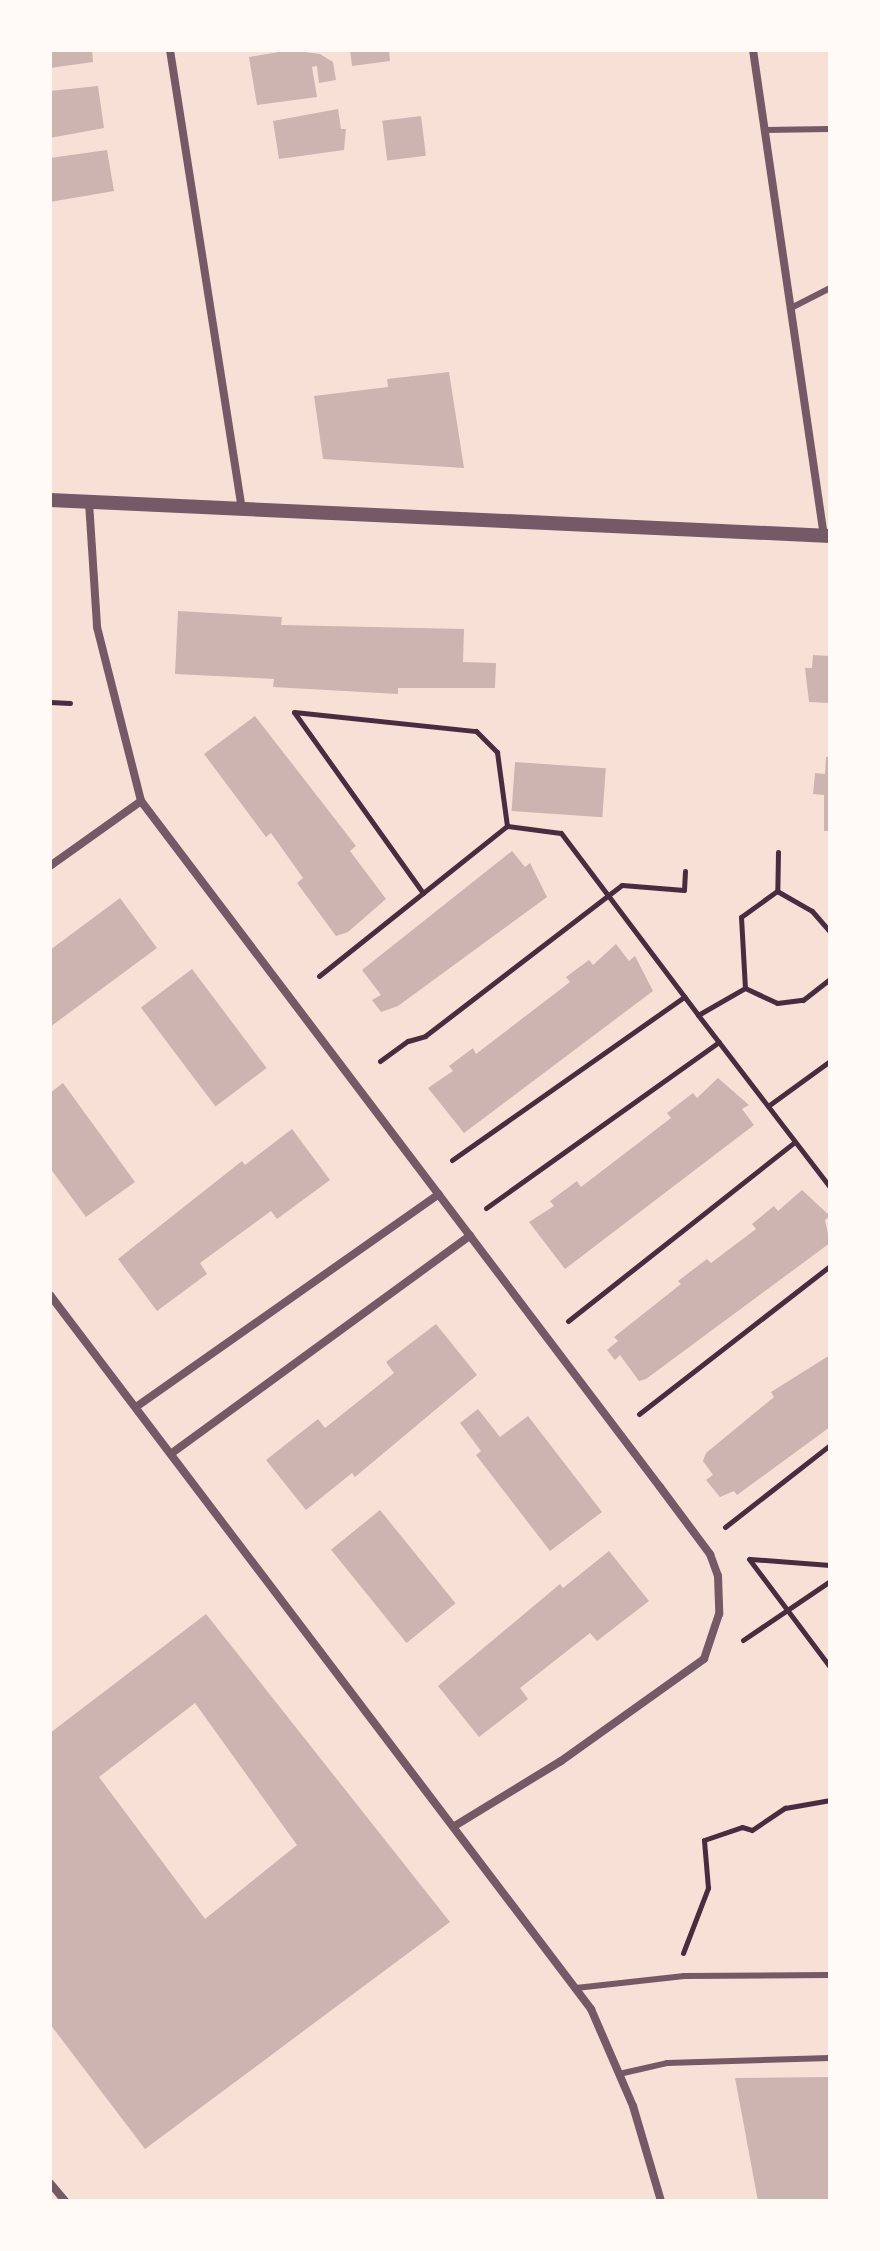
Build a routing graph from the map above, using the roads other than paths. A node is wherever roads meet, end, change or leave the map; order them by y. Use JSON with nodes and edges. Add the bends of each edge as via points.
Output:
{"nodes":[{"id":1,"x":170,"y":50,"type":"edge"},
{"id":2,"x":753,"y":50,"type":"edge"},
{"id":3,"x":830,"y":129,"type":"edge"},
{"id":4,"x":764,"y":130,"type":"junction"},
{"id":5,"x":830,"y":288,"type":"edge"},
{"id":6,"x":791,"y":308,"type":"junction"},
{"id":7,"x":50,"y":500,"type":"edge"},
{"id":8,"x":89,"y":502,"type":"junction"},
{"id":9,"x":242,"y":511,"type":"junction"},
{"id":10,"x":827,"y":536,"type":"edge"},
{"id":11,"x":141,"y":801,"type":"junction"},
{"id":12,"x":50,"y":866,"type":"edge"},
{"id":13,"x":439,"y":1194,"type":"junction"},
{"id":14,"x":470,"y":1236,"type":"junction"},
{"id":15,"x":51,"y":1297,"type":"edge"},
{"id":16,"x":136,"y":1407,"type":"junction"},
{"id":17,"x":172,"y":1453,"type":"junction"},
{"id":18,"x":456,"y":1825,"type":"junction"},
{"id":19,"x":830,"y":1975,"type":"edge"},
{"id":20,"x":576,"y":1988,"type":"junction"},
{"id":21,"x":830,"y":2058,"type":"edge"},
{"id":22,"x":619,"y":2074,"type":"junction"},
{"id":23,"x":50,"y":2183,"type":"edge"},
{"id":24,"x":65,"y":2201,"type":"edge"},
{"id":25,"x":661,"y":2201,"type":"edge"}],
"edges":[{"from":1,"to":9,"type":"street"},
{"from":2,"to":4,"type":"street"},
{"from":3,"to":4,"type":"lane"},
{"from":4,"to":6,"type":"street"},
{"from":5,"to":6,"type":"lane"},
{"from":6,"to":10,"type":"street"},
{"from":7,"to":8,"type":"street"},
{"from":8,"to":9,"type":"street"},
{"from":8,"to":11,"type":"street","via":[[97,627]]},
{"from":9,"to":10,"type":"street"},
{"from":11,"to":12,"type":"street"},
{"from":11,"to":13,"type":"street"},
{"from":13,"to":14,"type":"street"},
{"from":13,"to":16,"type":"street"},
{"from":14,"to":17,"type":"street"},
{"from":14,"to":18,"type":"street","via":[[710,1554],[718,1576],[719,1614],[704,1659],[561,1761]]},
{"from":15,"to":16,"type":"street"},
{"from":16,"to":17,"type":"street"},
{"from":17,"to":18,"type":"street"},
{"from":18,"to":20,"type":"street"},
{"from":19,"to":20,"type":"lane","via":[[684,1976]]},
{"from":20,"to":22,"type":"street","via":[[591,2009]]},
{"from":21,"to":22,"type":"lane","via":[[667,2063]]},
{"from":22,"to":25,"type":"street"},
{"from":23,"to":24,"type":"street"}]}
